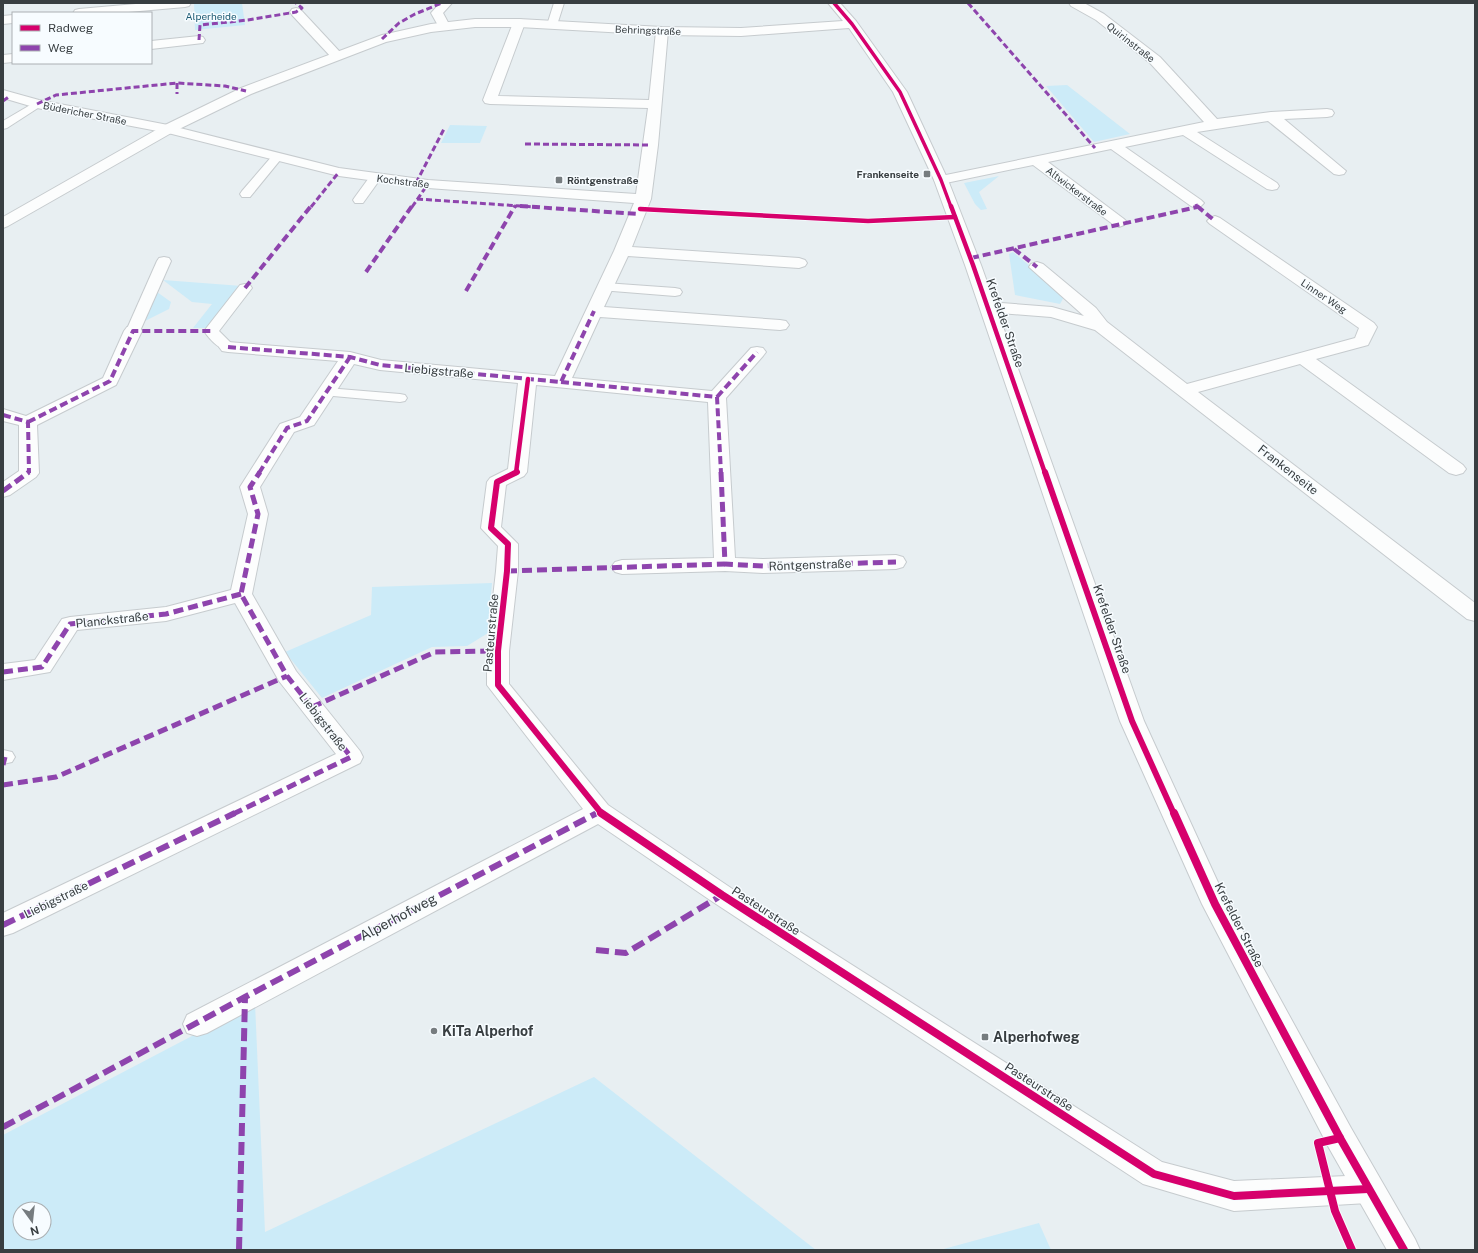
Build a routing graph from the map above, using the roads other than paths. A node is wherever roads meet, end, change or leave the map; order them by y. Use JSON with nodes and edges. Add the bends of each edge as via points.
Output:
{"nodes":[{"id":1,"x":185,"y":3,"type":"edge"},
{"id":2,"x":446,"y":3,"type":"edge"},
{"id":3,"x":559,"y":3,"type":"edge"},
{"id":4,"x":834,"y":3,"type":"edge"},
{"id":5,"x":1075,"y":3,"type":"edge"},
{"id":6,"x":90,"y":12,"type":"edge"},
{"id":7,"x":296,"y":12,"type":"dead end"},
{"id":8,"x":519,"y":23,"type":"junction"},
{"id":9,"x":852,"y":24,"type":"junction"},
{"id":10,"x":552,"y":25,"type":"junction"},
{"id":11,"x":444,"y":26,"type":"junction"},
{"id":12,"x":662,"y":31,"type":"junction"},
{"id":13,"x":199,"y":40,"type":"dead end"},
{"id":14,"x":152,"y":44,"type":"edge"},
{"id":15,"x":336,"y":55,"type":"junction"},
{"id":16,"x":3,"y":94,"type":"edge"},
{"id":17,"x":36,"y":104,"type":"junction"},
{"id":18,"x":655,"y":104,"type":"junction"},
{"id":19,"x":1327,"y":112,"type":"dead end"},
{"id":20,"x":1271,"y":116,"type":"junction"},
{"id":21,"x":1214,"y":124,"type":"junction"},
{"id":22,"x":3,"y":126,"type":"edge"},
{"id":23,"x":168,"y":129,"type":"junction"},
{"id":24,"x":1185,"y":130,"type":"junction"},
{"id":25,"x":1112,"y":144,"type":"junction"},
{"id":26,"x":277,"y":157,"type":"junction"},
{"id":27,"x":1035,"y":160,"type":"junction"},
{"id":28,"x":1339,"y":171,"type":"dead end"},
{"id":29,"x":375,"y":178,"type":"junction"},
{"id":30,"x":941,"y":180,"type":"junction"},
{"id":31,"x":1272,"y":186,"type":"dead end"},
{"id":32,"x":246,"y":194,"type":"dead end"},
{"id":33,"x":643,"y":199,"type":"junction"},
{"id":34,"x":359,"y":200,"type":"dead end"},
{"id":35,"x":1196,"y":203,"type":"dead end"},
{"id":36,"x":1215,"y":221,"type":"dead end"},
{"id":37,"x":1118,"y":222,"type":"dead end"},
{"id":38,"x":3,"y":223,"type":"edge"},
{"id":39,"x":622,"y":251,"type":"junction"},
{"id":40,"x":164,"y":260,"type":"dead end"},
{"id":41,"x":799,"y":263,"type":"dead end"},
{"id":42,"x":1037,"y":267,"type":"dead end"},
{"id":43,"x":605,"y":287,"type":"junction"},
{"id":44,"x":245,"y":288,"type":"dead end"},
{"id":45,"x":675,"y":292,"type":"dead end"},
{"id":46,"x":988,"y":307,"type":"junction"},
{"id":47,"x":594,"y":310,"type":"junction"},
{"id":48,"x":780,"y":325,"type":"dead end"},
{"id":49,"x":1101,"y":326,"type":"junction"},
{"id":50,"x":133,"y":331,"type":"joint"},
{"id":51,"x":228,"y":347,"type":"joint"},
{"id":52,"x":757,"y":352,"type":"dead end"},
{"id":53,"x":350,"y":357,"type":"junction"},
{"id":54,"x":1302,"y":357,"type":"junction"},
{"id":55,"x":528,"y":379,"type":"junction"},
{"id":56,"x":561,"y":382,"type":"junction"},
{"id":57,"x":1184,"y":390,"type":"junction"},
{"id":58,"x":327,"y":392,"type":"junction"},
{"id":59,"x":717,"y":397,"type":"junction"},
{"id":60,"x":400,"y":398,"type":"dead end"},
{"id":61,"x":3,"y":415,"type":"edge"},
{"id":62,"x":28,"y":422,"type":"junction"},
{"id":63,"x":1456,"y":469,"type":"dead end"},
{"id":64,"x":3,"y":491,"type":"edge"},
{"id":65,"x":896,"y":562,"type":"dead end"},
{"id":66,"x":725,"y":564,"type":"junction"},
{"id":67,"x":622,"y":567,"type":"dead end"},
{"id":68,"x":241,"y":594,"type":"junction"},
{"id":69,"x":1475,"y":614,"type":"edge"},
{"id":70,"x":3,"y":672,"type":"edge"},
{"id":71,"x":599,"y":812,"type":"junction"},
{"id":72,"x":3,"y":925,"type":"edge"},
{"id":73,"x":197,"y":1024,"type":"dead end"},
{"id":74,"x":1368,"y":1189,"type":"junction"},
{"id":75,"x":1404,"y":1250,"type":"edge"}],
"edges":[{"from":1,"to":6,"type":"street"},
{"from":2,"to":11,"type":"street","via":[[437,13]]},
{"from":3,"to":10,"type":"lane"},
{"from":4,"to":9,"type":"street","name":"Krefelder Straße"},
{"from":5,"to":21,"type":"street","name":"Quirinstraße","via":[[1100,17],[1155,60]]},
{"from":7,"to":15,"type":"street"},
{"from":8,"to":10,"type":"street","name":"Behringstraße"},
{"from":8,"to":11,"type":"street","name":"Behringstraße"},
{"from":8,"to":18,"type":"street","via":[[490,100]]},
{"from":9,"to":12,"type":"street","name":"Behringstraße","via":[[741,32]]},
{"from":9,"to":30,"type":"street","name":"Krefelder Straße","via":[[900,92]]},
{"from":10,"to":12,"type":"street","name":"Behringstraße"},
{"from":11,"to":15,"type":"street","name":"Behringstraße","via":[[382,39]]},
{"from":12,"to":18,"type":"street"},
{"from":13,"to":14,"type":"street"},
{"from":15,"to":23,"type":"street","name":"Behringstraße","via":[[246,91]]},
{"from":16,"to":17,"type":"street","name":"Büdericher Straße"},
{"from":17,"to":22,"type":"lane"},
{"from":17,"to":23,"type":"street","name":"Büdericher Straße"},
{"from":18,"to":33,"type":"street"},
{"from":19,"to":20,"type":"street","name":"Altwickerstraße"},
{"from":20,"to":21,"type":"street","name":"Altwickerstraße"},
{"from":20,"to":28,"type":"street"},
{"from":21,"to":24,"type":"street","name":"Altwickerstraße"},
{"from":23,"to":26,"type":"street","name":"Kochstraße"},
{"from":23,"to":38,"type":"street"},
{"from":24,"to":25,"type":"street","name":"Altwickerstraße"},
{"from":24,"to":31,"type":"street"},
{"from":25,"to":27,"type":"street","name":"Altwickerstraße"},
{"from":25,"to":35,"type":"street"},
{"from":26,"to":29,"type":"street","name":"Kochstraße"},
{"from":26,"to":32,"type":"lane"},
{"from":27,"to":30,"type":"street","name":"Altwickerstraße"},
{"from":27,"to":37,"type":"street","name":"Altwickerstraße"},
{"from":29,"to":33,"type":"street","name":"Kochstraße","via":[[435,185]]},
{"from":29,"to":34,"type":"lane"},
{"from":30,"to":46,"type":"street","name":"Krefelder Straße"},
{"from":33,"to":39,"type":"street"},
{"from":36,"to":54,"type":"street","name":"Linner Weg","via":[[1368,327],[1362,341]]},
{"from":39,"to":41,"type":"street"},
{"from":39,"to":43,"type":"street"},
{"from":40,"to":50,"type":"lane"},
{"from":42,"to":49,"type":"street","name":"Frankenseite","via":[[1090,312]]},
{"from":43,"to":45,"type":"lane"},
{"from":43,"to":47,"type":"street"},
{"from":44,"to":51,"type":"lane","via":[[211,332]]},
{"from":46,"to":49,"type":"street","name":"Frankenseite","via":[[1052,312]]},
{"from":46,"to":74,"type":"street","name":"Krefelder Straße","via":[[1132,721],[1215,904]]},
{"from":47,"to":48,"type":"street"},
{"from":47,"to":56,"type":"street"},
{"from":49,"to":57,"type":"street","name":"Frankenseite"},
{"from":50,"to":62,"type":"street","via":[[110,381]]},
{"from":51,"to":53,"type":"street","name":"Liebigstraße"},
{"from":52,"to":59,"type":"street"},
{"from":53,"to":55,"type":"street","name":"Liebigstraße","via":[[380,365]]},
{"from":53,"to":58,"type":"street"},
{"from":54,"to":57,"type":"street","name":"Linner Weg"},
{"from":54,"to":63,"type":"street"},
{"from":55,"to":56,"type":"street"},
{"from":55,"to":71,"type":"street","name":"Pasteurstraße","via":[[517,472],[496,482],[491,528],[508,544],[498,651],[498,685]]},
{"from":56,"to":59,"type":"street"},
{"from":57,"to":69,"type":"street","name":"Frankenseite"},
{"from":58,"to":60,"type":"lane"},
{"from":58,"to":68,"type":"street","via":[[307,421],[287,428],[250,486],[258,514]]},
{"from":59,"to":66,"type":"street"},
{"from":61,"to":62,"type":"street"},
{"from":62,"to":64,"type":"street","via":[[29,472]]},
{"from":65,"to":66,"type":"street","name":"Röntgenstraße","via":[[763,566]]},
{"from":66,"to":67,"type":"street","name":"Röntgenstraße"},
{"from":68,"to":70,"type":"street","name":"Planckstraße","via":[[166,614],[70,624],[42,667]]},
{"from":68,"to":72,"type":"street","name":"Liebigstraße","via":[[287,676],[351,757]]},
{"from":71,"to":73,"type":"street","name":"Alperhofweg"},
{"from":71,"to":74,"type":"street","name":"Pasteurstraße","via":[[733,903],[1154,1174],[1234,1196]]},
{"from":74,"to":75,"type":"street","name":"Krefelder Straße"}]}
